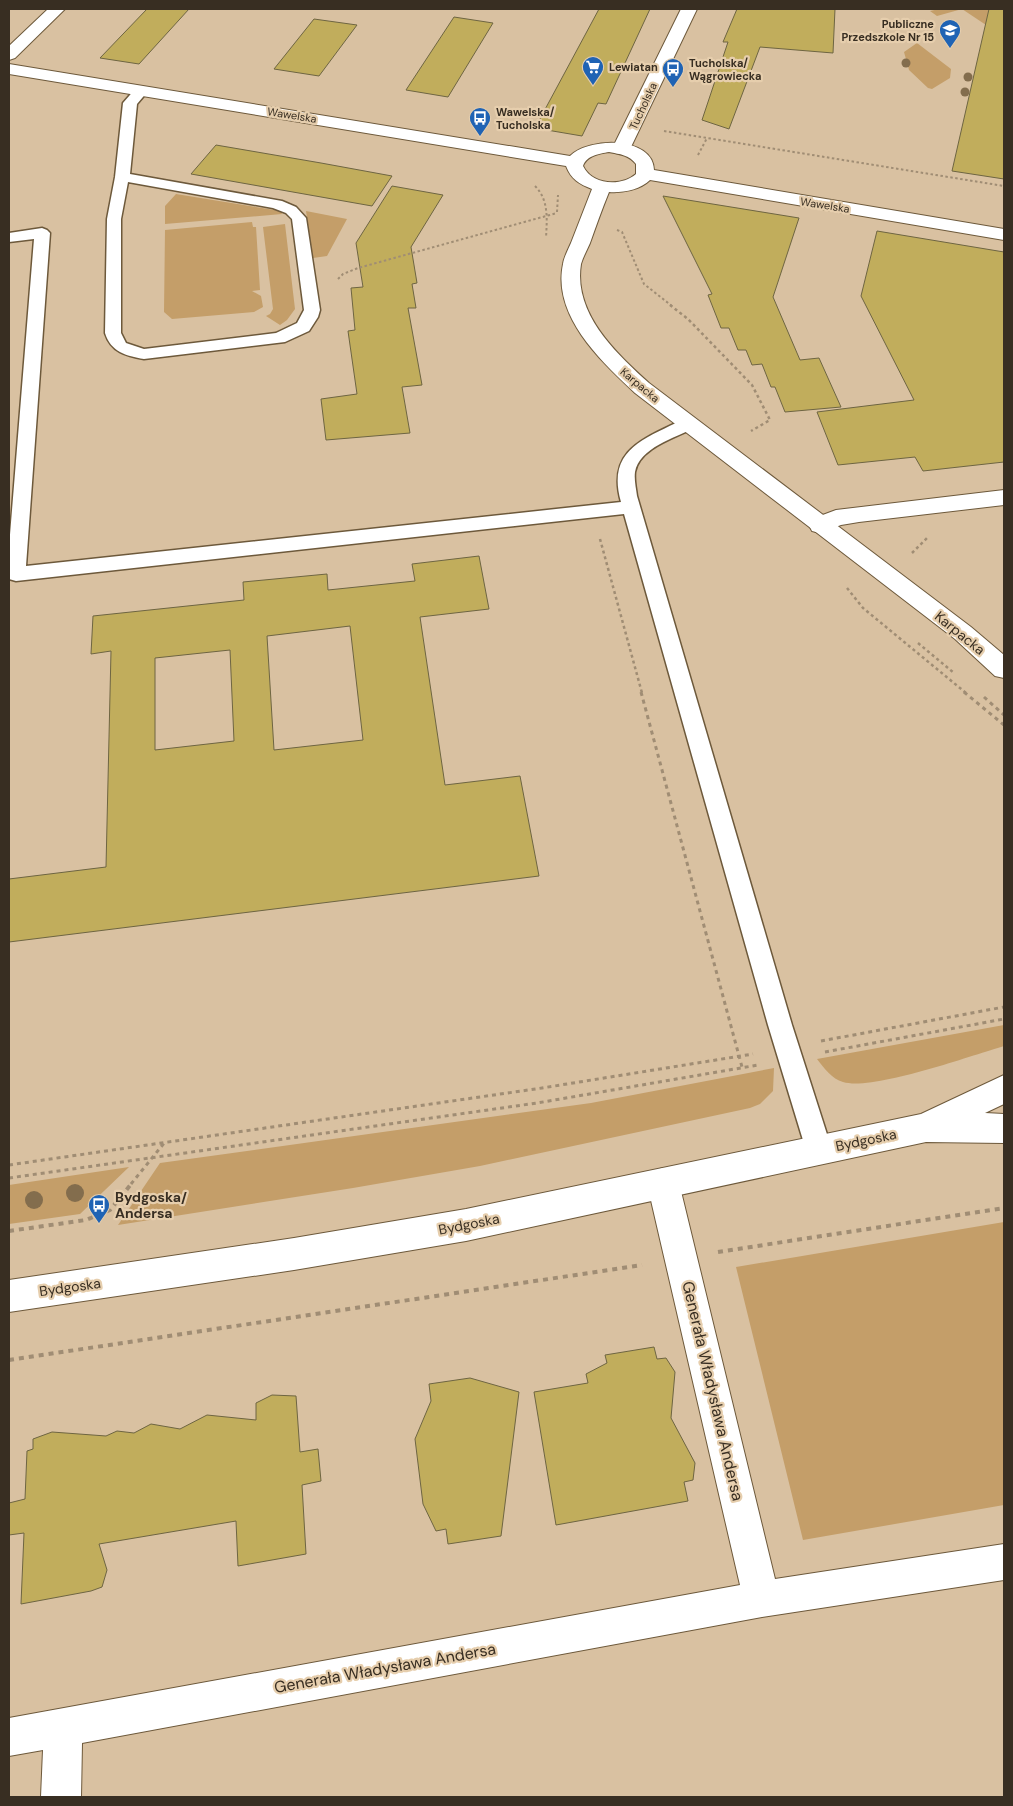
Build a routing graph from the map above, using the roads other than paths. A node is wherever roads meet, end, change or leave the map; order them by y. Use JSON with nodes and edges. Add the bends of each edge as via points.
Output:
{"nodes":[{"id":1,"x":57,"y":9,"type":"edge"},
{"id":2,"x":689,"y":9,"type":"edge"},
{"id":3,"x":9,"y":55,"type":"edge"},
{"id":4,"x":9,"y":69,"type":"edge"},
{"id":5,"x":141,"y":91,"type":"junction"},
{"id":6,"x":621,"y":148,"type":"junction"},
{"id":7,"x":575,"y":162,"type":"junction"},
{"id":8,"x":646,"y":174,"type":"junction"},
{"id":9,"x":122,"y":176,"type":"junction"},
{"id":10,"x":602,"y":187,"type":"junction"},
{"id":11,"x":1004,"y":234,"type":"edge"},
{"id":12,"x":9,"y":237,"type":"edge"},
{"id":13,"x":688,"y":424,"type":"junction"},
{"id":14,"x":1004,"y":497,"type":"edge"},
{"id":15,"x":630,"y":507,"type":"junction"},
{"id":16,"x":820,"y":525,"type":"junction"},
{"id":17,"x":1004,"y":669,"type":"edge"},
{"id":18,"x":1004,"y":1089,"type":"edge"},
{"id":19,"x":926,"y":1127,"type":"junction"},
{"id":20,"x":1004,"y":1128,"type":"edge"},
{"id":21,"x":819,"y":1150,"type":"junction"},
{"id":22,"x":663,"y":1183,"type":"junction"},
{"id":23,"x":9,"y":1296,"type":"edge"},
{"id":24,"x":1004,"y":1562,"type":"edge"},
{"id":25,"x":762,"y":1599,"type":"junction"},
{"id":26,"x":63,"y":1727,"type":"junction"},
{"id":27,"x":9,"y":1737,"type":"edge"},
{"id":28,"x":61,"y":1797,"type":"edge"}],
"edges":[{"from":1,"to":3,"type":"street"},
{"from":2,"to":6,"type":"street","name":"Tucholska"},
{"from":4,"to":5,"type":"street","name":"Wawelska"},
{"from":5,"to":7,"type":"street","name":"Wawelska"},
{"from":5,"to":9,"type":"lane","via":[[130,103]]},
{"from":6,"to":7,"type":"street","via":[[588,151]]},
{"from":6,"to":8,"type":"street","via":[[645,161]]},
{"from":7,"to":10,"type":"street","via":[[574,170],[582,180]]},
{"from":8,"to":10,"type":"street","via":[[624,186]]},
{"from":8,"to":11,"type":"street","name":"Wawelska"},
{"from":9,"to":9,"type":"lane","via":[[114,219],[113,333],[122,348],[144,354],[279,338],[295,332],[308,320],[312,310],[298,218],[291,210],[277,204]]},
{"from":10,"to":13,"type":"street","name":"Karpacka","via":[[572,264],[571,288],[578,309],[598,345],[619,367]]},
{"from":12,"to":15,"type":"lane","via":[[42,234],[16,574]]},
{"from":13,"to":15,"type":"lane","via":[[648,444],[631,460],[627,470]]},
{"from":13,"to":16,"type":"street","name":"Karpacka"},
{"from":14,"to":16,"type":"street","via":[[859,514]]},
{"from":15,"to":21,"type":"lane"},
{"from":16,"to":17,"type":"street","name":"Karpacka","via":[[963,633]]},
{"from":18,"to":19,"type":"street","name":"Bydgoska"},
{"from":19,"to":20,"type":"street","name":"Bydgoska"},
{"from":19,"to":21,"type":"street","name":"Bydgoska"},
{"from":21,"to":22,"type":"street","name":"Bydgoska"},
{"from":22,"to":23,"type":"street","name":"Bydgoska","via":[[466,1225]]},
{"from":22,"to":25,"type":"street","name":"Generała Władysława Andersa"},
{"from":24,"to":25,"type":"street","name":"Generała Władysława Andersa"},
{"from":25,"to":26,"type":"street","name":"Generała Władysława Andersa"},
{"from":26,"to":27,"type":"street","name":"Generała Władysława Andersa"},
{"from":26,"to":28,"type":"street"}]}
